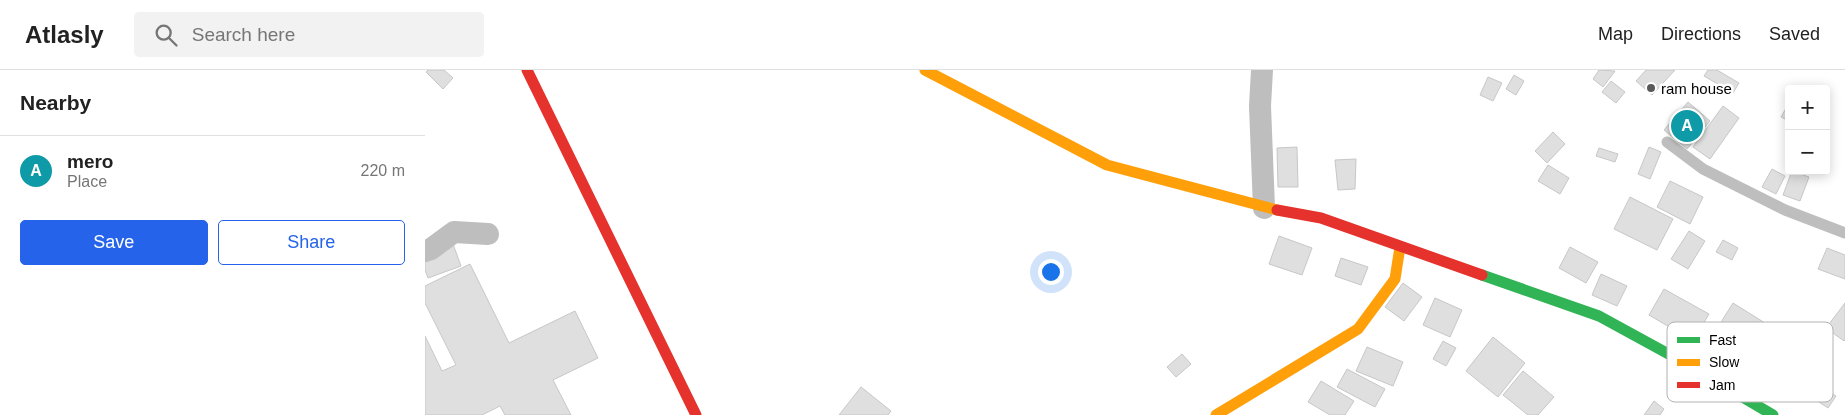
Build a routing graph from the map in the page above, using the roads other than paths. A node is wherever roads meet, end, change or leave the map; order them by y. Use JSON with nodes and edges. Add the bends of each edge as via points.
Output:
{"nodes":[{"id":1,"x":527,"y":70,"type":"edge"},
{"id":2,"x":925,"y":70,"type":"edge"},
{"id":3,"x":1262,"y":70,"type":"edge"},
{"id":4,"x":1667,"y":142,"type":"dead end"},
{"id":5,"x":1264,"y":208,"type":"junction"},
{"id":6,"x":1845,"y":233,"type":"edge"},
{"id":7,"x":488,"y":234,"type":"dead end"},
{"id":8,"x":1401,"y":247,"type":"junction"},
{"id":9,"x":425,"y":251,"type":"edge"},
{"id":10,"x":1667,"y":353,"type":"edge"},
{"id":11,"x":1751,"y":402,"type":"edge"},
{"id":12,"x":696,"y":415,"type":"edge"},
{"id":13,"x":1216,"y":415,"type":"edge"},
{"id":14,"x":1773,"y":415,"type":"edge"}],
"edges":[{"from":1,"to":12,"type":"street"},
{"from":2,"to":5,"type":"street","via":[[1107,165]]},
{"from":3,"to":5,"type":"street"},
{"from":4,"to":6,"type":"lane","via":[[1703,169],[1785,210]]},
{"from":5,"to":8,"type":"street","via":[[1321,218]]},
{"from":7,"to":9,"type":"street","via":[[454,232]]},
{"from":8,"to":10,"type":"street","via":[[1599,316]]},
{"from":8,"to":13,"type":"street","via":[[1395,279],[1359,329]]},
{"from":11,"to":14,"type":"street"}]}
